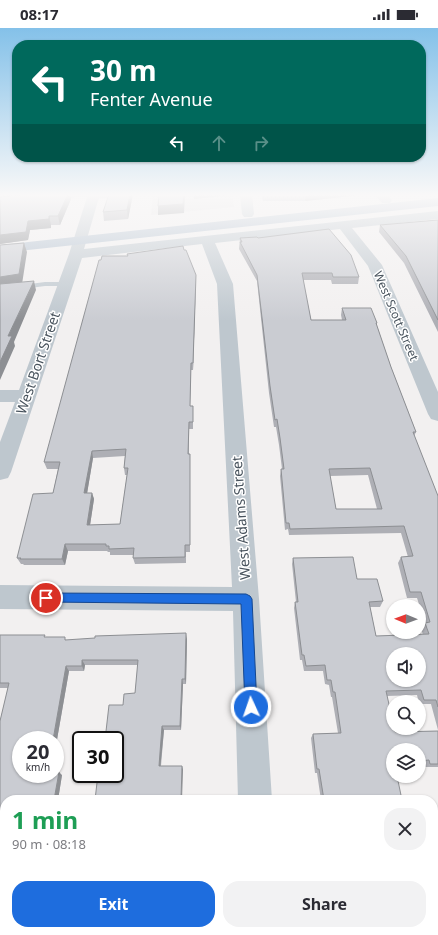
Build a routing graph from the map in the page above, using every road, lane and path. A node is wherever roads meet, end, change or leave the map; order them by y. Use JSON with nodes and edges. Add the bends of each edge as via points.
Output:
{"nodes":[{"id":1,"x":81,"y":236,"type":"edge"},
{"id":2,"x":113,"y":236,"type":"edge"},
{"id":3,"x":130,"y":236,"type":"edge"},
{"id":4,"x":233,"y":236,"type":"edge"},
{"id":5,"x":352,"y":236,"type":"edge"},
{"id":6,"x":0,"y":239,"type":"edge"},
{"id":7,"x":207,"y":239,"type":"junction"},
{"id":8,"x":79,"y":242,"type":"junction"},
{"id":9,"x":0,"y":249,"type":"edge"},
{"id":10,"x":65,"y":284,"type":"junction"},
{"id":11,"x":0,"y":290,"type":"edge"},
{"id":12,"x":0,"y":396,"type":"edge"},
{"id":13,"x":26,"y":396,"type":"junction"},
{"id":14,"x":438,"y":414,"type":"edge"},
{"id":15,"x":0,"y":472,"type":"edge"},
{"id":16,"x":0,"y":597,"type":"edge"},
{"id":17,"x":246,"y":599,"type":"junction"},
{"id":18,"x":255,"y":795,"type":"edge"}],
"edges":[{"from":1,"to":8,"type":"street","name":"West Bort Street"},
{"from":2,"to":8,"type":"main road"},
{"from":3,"to":8,"type":"main road"},
{"from":4,"to":7,"type":"street"},
{"from":5,"to":14,"type":"street","name":"West Scott Street","via":[[375,265]]},
{"from":6,"to":8,"type":"main road"},
{"from":7,"to":8,"type":"street"},
{"from":7,"to":17,"type":"street","name":"West Adams Street","via":[[225,284]]},
{"from":8,"to":9,"type":"main road"},
{"from":8,"to":10,"type":"street","name":"West Bort Street"},
{"from":10,"to":11,"type":"lane"},
{"from":10,"to":13,"type":"street","name":"West Bort Street"},
{"from":12,"to":13,"type":"street"},
{"from":13,"to":15,"type":"street","name":"West Bort Street"},
{"from":16,"to":17,"type":"street"},
{"from":17,"to":18,"type":"street","name":"West Adams Street"}]}
